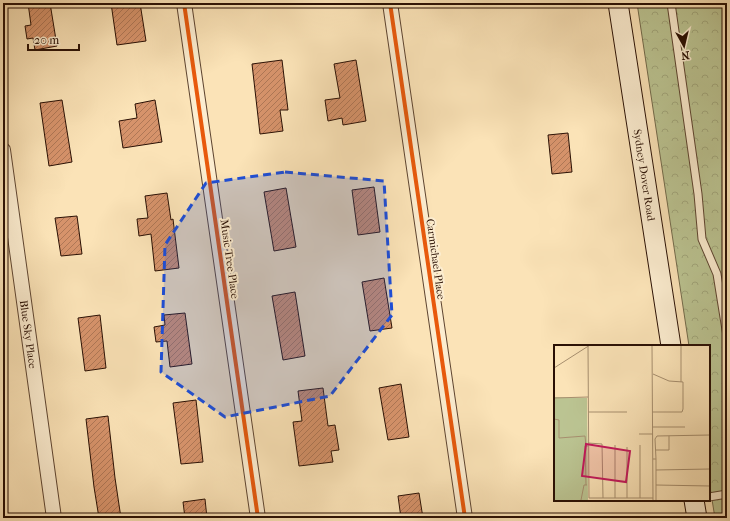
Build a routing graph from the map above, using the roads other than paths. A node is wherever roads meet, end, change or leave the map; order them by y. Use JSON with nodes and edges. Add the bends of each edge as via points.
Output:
{"nodes":[{"id":1,"x":184,"y":3,"type":"edge"},
{"id":2,"x":390,"y":3,"type":"edge"},
{"id":3,"x":618,"y":3,"type":"edge"},
{"id":4,"x":670,"y":3,"type":"edge"},
{"id":5,"x":3,"y":150,"type":"edge"},
{"id":6,"x":727,"y":336,"type":"edge"},
{"id":7,"x":671,"y":345,"type":"edge"},
{"id":8,"x":727,"y":494,"type":"edge"},
{"id":9,"x":710,"y":497,"type":"edge"},
{"id":10,"x":694,"y":501,"type":"edge"},
{"id":11,"x":54,"y":518,"type":"edge"},
{"id":12,"x":258,"y":518,"type":"edge"},
{"id":13,"x":465,"y":518,"type":"edge"},
{"id":14,"x":697,"y":518,"type":"edge"}],
"edges":[{"from":1,"to":12,"type":"street","name":"Music Tree Place"},
{"from":2,"to":13,"type":"street","name":"Carmichael Place"},
{"from":3,"to":7,"type":"street","name":"Sydney Dover Road"},
{"from":4,"to":6,"type":"lane","via":[[698,194],[702,239],[717,274]]},
{"from":5,"to":11,"type":"street","name":"Blue Sky Place"},
{"from":8,"to":9,"type":"lane"},
{"from":10,"to":14,"type":"street"}]}
